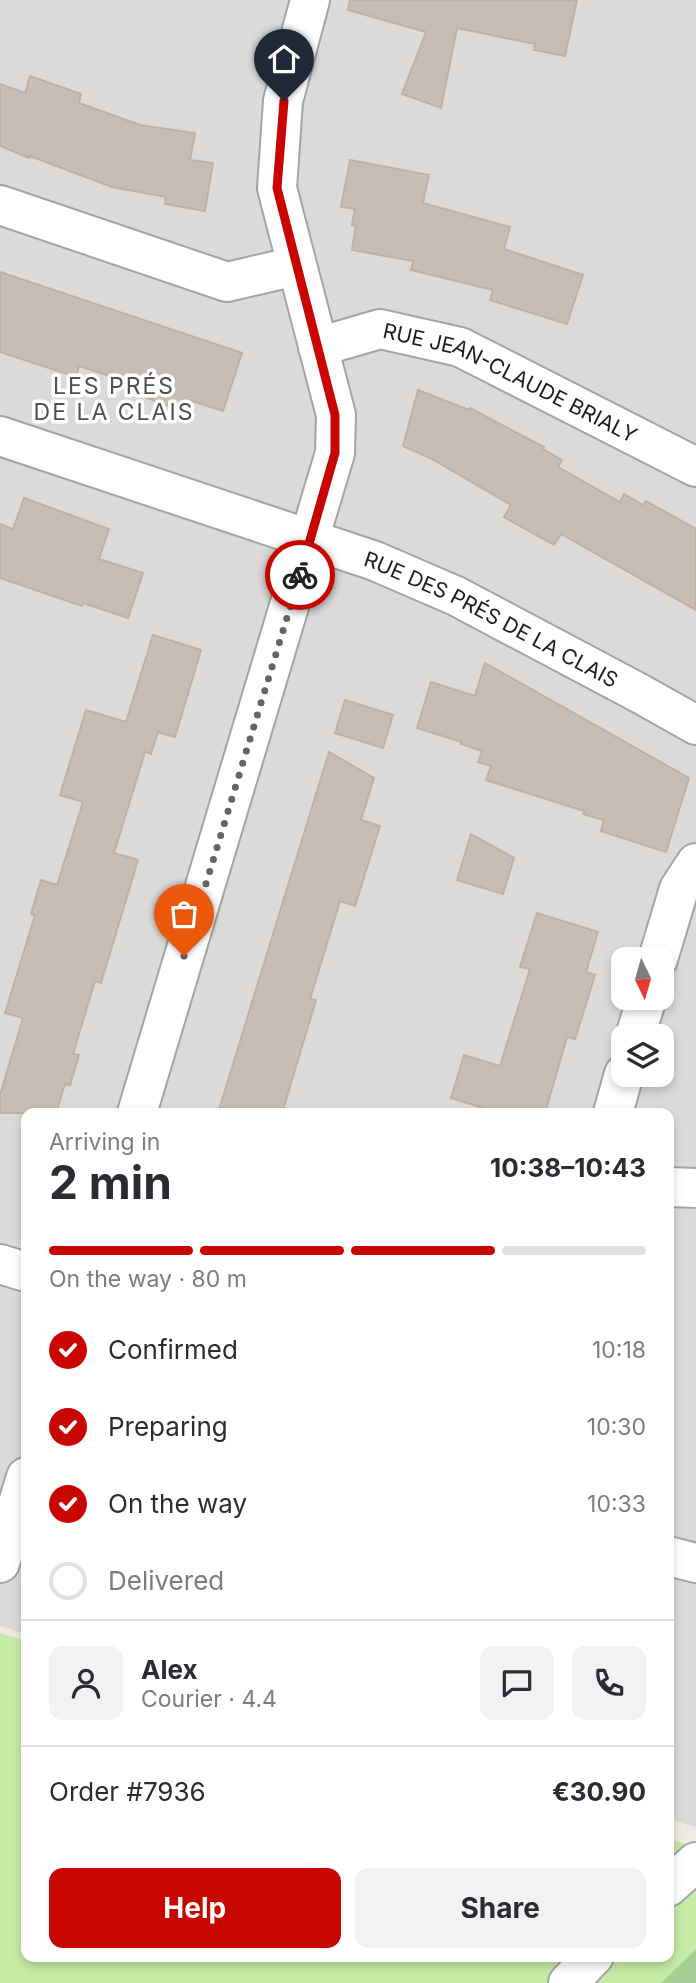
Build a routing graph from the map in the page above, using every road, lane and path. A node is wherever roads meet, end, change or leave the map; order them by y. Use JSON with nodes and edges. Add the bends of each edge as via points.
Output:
{"nodes":[{"id":1,"x":310,"y":0,"type":"edge"},
{"id":2,"x":0,"y":205,"type":"edge"},
{"id":3,"x":296,"y":266,"type":"junction"},
{"id":4,"x":318,"y":347,"type":"junction"},
{"id":5,"x":0,"y":436,"type":"edge"},
{"id":6,"x":696,"y":467,"type":"edge"},
{"id":7,"x":310,"y":539,"type":"junction"},
{"id":8,"x":696,"y":725,"type":"edge"},
{"id":9,"x":696,"y":863,"type":"edge"},
{"id":10,"x":662,"y":947,"type":"edge"},
{"id":11,"x":620,"y":1087,"type":"edge"},
{"id":12,"x":139,"y":1108,"type":"edge"},
{"id":13,"x":614,"y":1108,"type":"edge"},
{"id":14,"x":674,"y":1187,"type":"edge"},
{"id":15,"x":696,"y":1188,"type":"edge"},
{"id":16,"x":0,"y":1264,"type":"edge"},
{"id":17,"x":21,"y":1270,"type":"edge"},
{"id":18,"x":21,"y":1494,"type":"edge"},
{"id":19,"x":674,"y":1558,"type":"edge"},
{"id":20,"x":0,"y":1563,"type":"edge"},
{"id":21,"x":696,"y":1563,"type":"edge"},
{"id":22,"x":696,"y":1862,"type":"edge"},
{"id":23,"x":674,"y":1882,"type":"edge"},
{"id":24,"x":588,"y":1962,"type":"edge"},
{"id":25,"x":568,"y":1983,"type":"edge"}],
"edges":[{"from":1,"to":3,"type":"street","via":[[284,101],[277,188]]},
{"from":2,"to":3,"type":"street","via":[[227,282]]},
{"from":3,"to":4,"type":"street"},
{"from":4,"to":6,"type":"street","name":"RUE JEAN-CLAUDE BRIALY","via":[[380,329],[460,347]]},
{"from":4,"to":7,"type":"street","via":[[335,415],[335,453]]},
{"from":5,"to":7,"type":"street","name":"RUE DES PRÉS DE LA CLAIS"},
{"from":7,"to":8,"type":"street","name":"RUE DES PRÉS DE LA CLAIS","via":[[375,561],[456,597]]},
{"from":7,"to":12,"type":"street"},
{"from":9,"to":10,"type":"street","via":[[679,890]]},
{"from":11,"to":13,"type":"street"},
{"from":14,"to":15,"type":"street"},
{"from":16,"to":17,"type":"street"},
{"from":18,"to":20,"type":"street"},
{"from":19,"to":21,"type":"street"},
{"from":22,"to":23,"type":"street"},
{"from":24,"to":25,"type":"street"}]}
